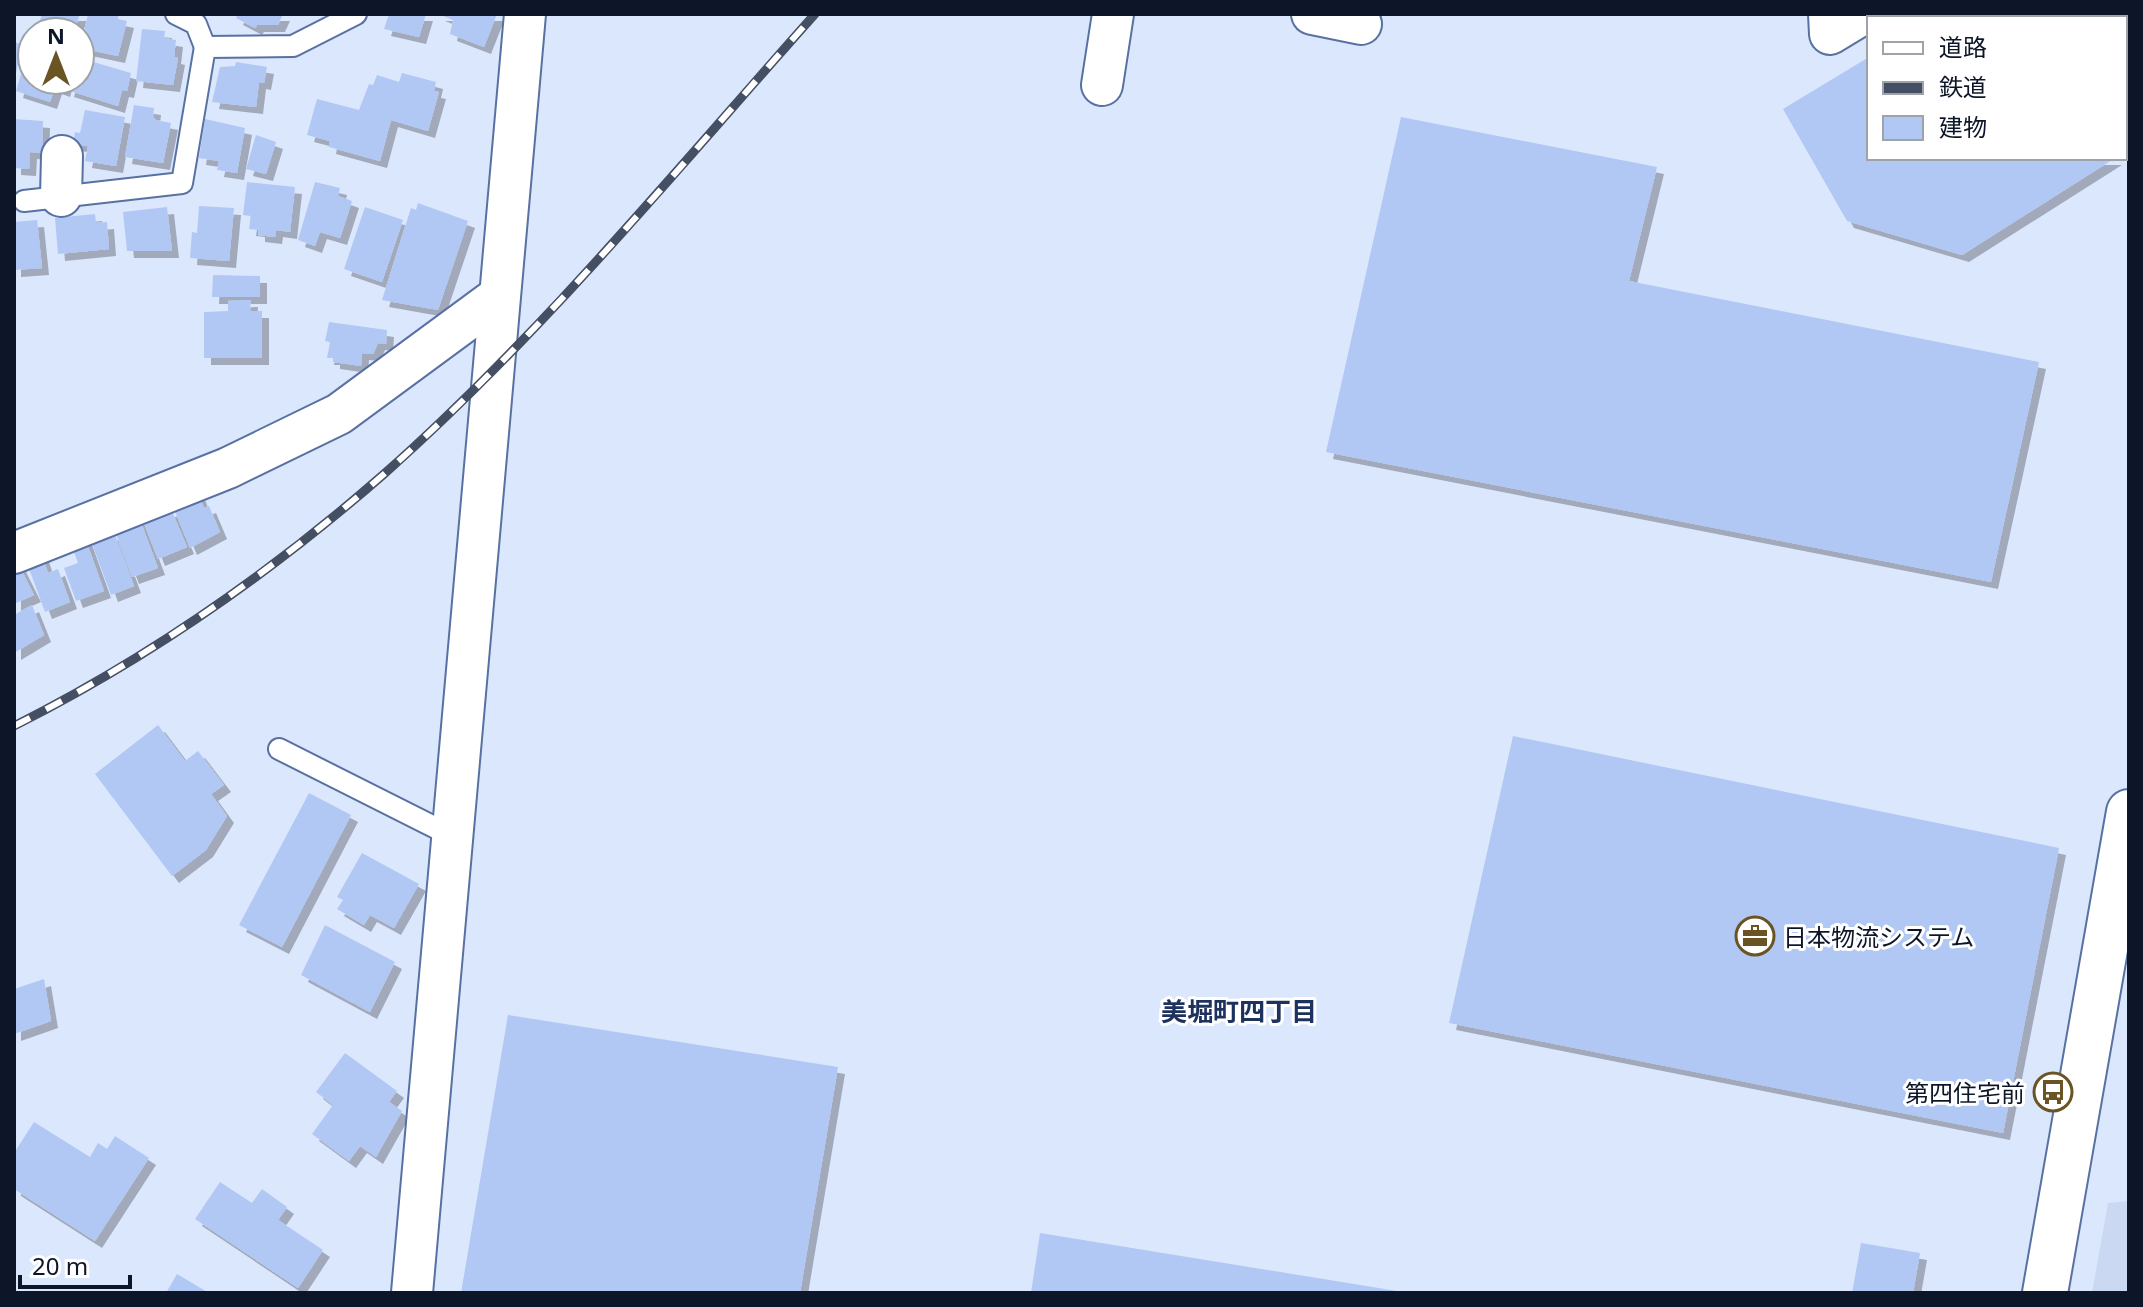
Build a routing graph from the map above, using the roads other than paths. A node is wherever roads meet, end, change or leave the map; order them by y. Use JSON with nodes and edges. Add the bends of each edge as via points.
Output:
{"nodes":[{"id":1,"x":176,"y":14,"type":"edge"},
{"id":2,"x":356,"y":14,"type":"edge"},
{"id":3,"x":525,"y":14,"type":"edge"},
{"id":4,"x":1113,"y":14,"type":"edge"},
{"id":5,"x":1312,"y":14,"type":"edge"},
{"id":6,"x":1829,"y":14,"type":"edge"},
{"id":7,"x":1863,"y":14,"type":"edge"},
{"id":8,"x":1361,"y":24,"type":"dead end"},
{"id":9,"x":205,"y":47,"type":"junction"},
{"id":10,"x":1102,"y":85,"type":"dead end"},
{"id":11,"x":62,"y":156,"type":"dead end"},
{"id":12,"x":43,"y":198,"type":"joint"},
{"id":13,"x":498,"y":297,"type":"junction"},
{"id":14,"x":14,"y":553,"type":"edge"},
{"id":15,"x":279,"y":749,"type":"dead end"},
{"id":16,"x":2129,"y":812,"type":"edge"},
{"id":17,"x":452,"y":836,"type":"junction"},
{"id":18,"x":412,"y":1293,"type":"edge"},
{"id":19,"x":2045,"y":1293,"type":"edge"}],
"edges":[{"from":1,"to":9,"type":"lane","via":[[196,24]]},
{"from":2,"to":9,"type":"lane","via":[[293,46]]},
{"from":3,"to":13,"type":"street"},
{"from":4,"to":10,"type":"street"},
{"from":5,"to":8,"type":"street"},
{"from":6,"to":7,"type":"street","via":[[1830,34]]},
{"from":9,"to":12,"type":"lane","via":[[182,183]]},
{"from":11,"to":12,"type":"street"},
{"from":13,"to":14,"type":"street","via":[[339,414],[228,468]]},
{"from":13,"to":17,"type":"street"},
{"from":15,"to":17,"type":"lane"},
{"from":16,"to":19,"type":"main road"},
{"from":17,"to":18,"type":"street"}]}
